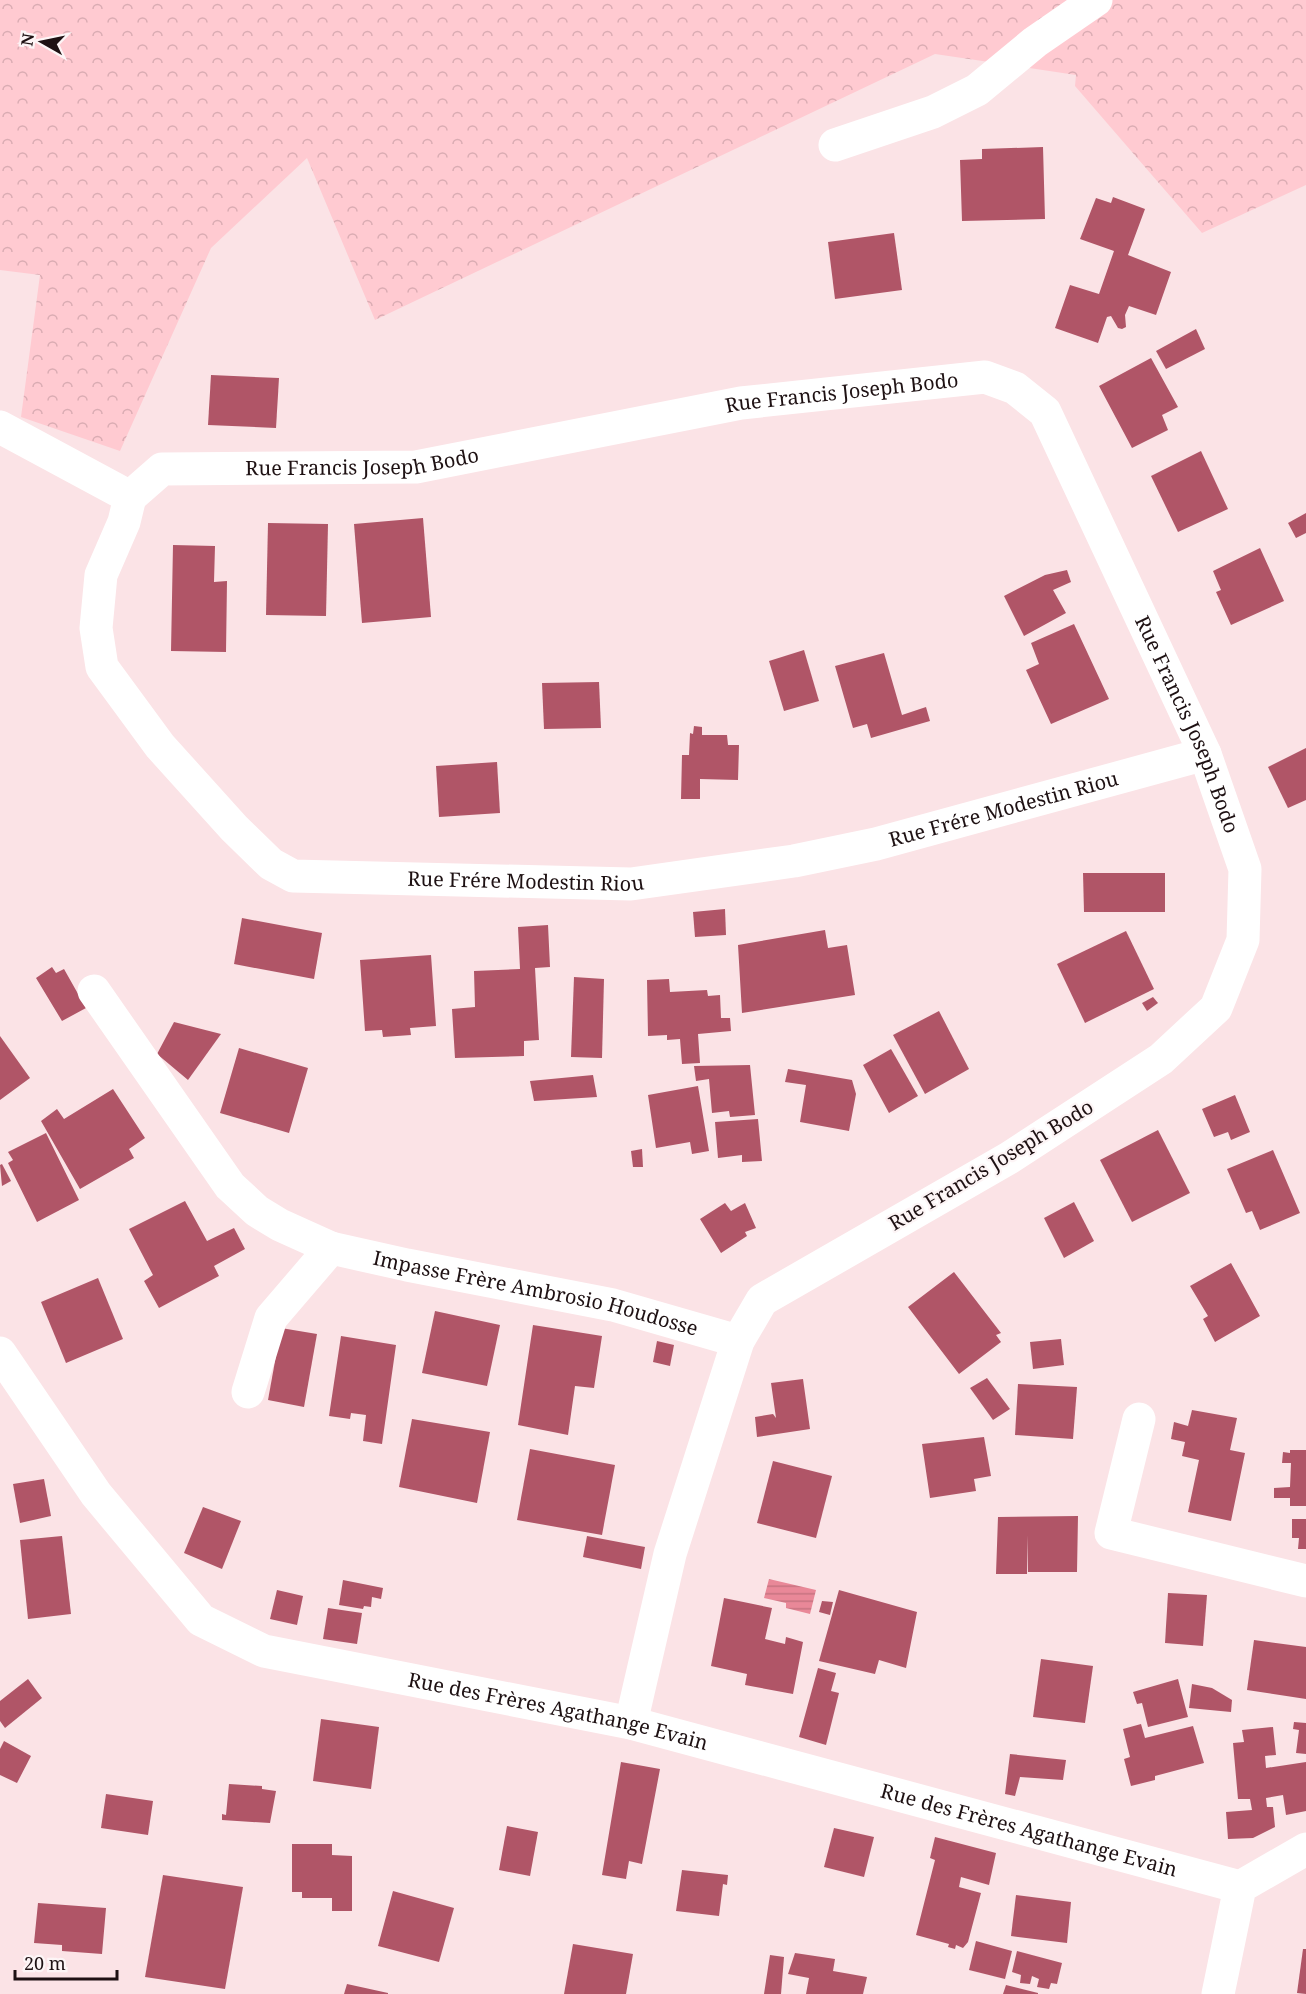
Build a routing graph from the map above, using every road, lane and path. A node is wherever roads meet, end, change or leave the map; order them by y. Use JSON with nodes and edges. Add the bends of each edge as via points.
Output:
{"nodes":[{"id":1,"x":1096,"y":0,"type":"edge"},
{"id":2,"x":835,"y":145,"type":"dead end"},
{"id":3,"x":0,"y":427,"type":"edge"},
{"id":4,"x":130,"y":497,"type":"junction"},
{"id":5,"x":1204,"y":754,"type":"junction"},
{"id":6,"x":94,"y":991,"type":"dead end"},
{"id":7,"x":331,"y":1248,"type":"junction"},
{"id":8,"x":738,"y":1341,"type":"junction"},
{"id":9,"x":0,"y":1353,"type":"edge"},
{"id":10,"x":248,"y":1392,"type":"dead end"},
{"id":11,"x":1139,"y":1419,"type":"dead end"},
{"id":12,"x":1306,"y":1581,"type":"edge"},
{"id":13,"x":631,"y":1723,"type":"junction"},
{"id":14,"x":1306,"y":1849,"type":"edge"},
{"id":15,"x":1240,"y":1887,"type":"junction"},
{"id":16,"x":1218,"y":1994,"type":"edge"}],
"edges":[{"from":1,"to":2,"type":"street","via":[[1035,42],[977,90],[933,112]]},
{"from":3,"to":4,"type":"street"},
{"from":4,"to":5,"type":"street","name":"Rue Francis Joseph Bodo","via":[[162,469],[416,467],[741,404],[985,377],[1015,388],[1045,412]]},
{"from":4,"to":5,"type":"street","name":"Rue Frére Modestin Riou","via":[[124,522],[101,575],[96,628],[102,667],[160,746],[234,828],[270,864],[293,876],[631,884],[794,861],[876,844]]},
{"from":5,"to":8,"type":"street","name":"Rue Francis Joseph Bodo","via":[[1245,869],[1243,940],[1216,1008],[1161,1059],[1019,1152],[762,1300]]},
{"from":6,"to":7,"type":"street","name":"Impasse Frère Ambrosio Houdosse","via":[[230,1186],[257,1211]]},
{"from":7,"to":8,"type":"street","name":"Impasse Frère Ambrosio Houdosse","via":[[613,1305]]},
{"from":7,"to":10,"type":"street","via":[[271,1318]]},
{"from":8,"to":13,"type":"street","name":"Rue Francis Joseph Bodo","via":[[670,1554]]},
{"from":9,"to":13,"type":"street","name":"Rue des Frères Agathange Evain","via":[[96,1494],[201,1620],[264,1651]]},
{"from":11,"to":12,"type":"street","via":[[1111,1533]]},
{"from":13,"to":15,"type":"street","name":"Rue des Frères Agathange Evain"},
{"from":14,"to":15,"type":"street"},
{"from":15,"to":16,"type":"street"}]}
